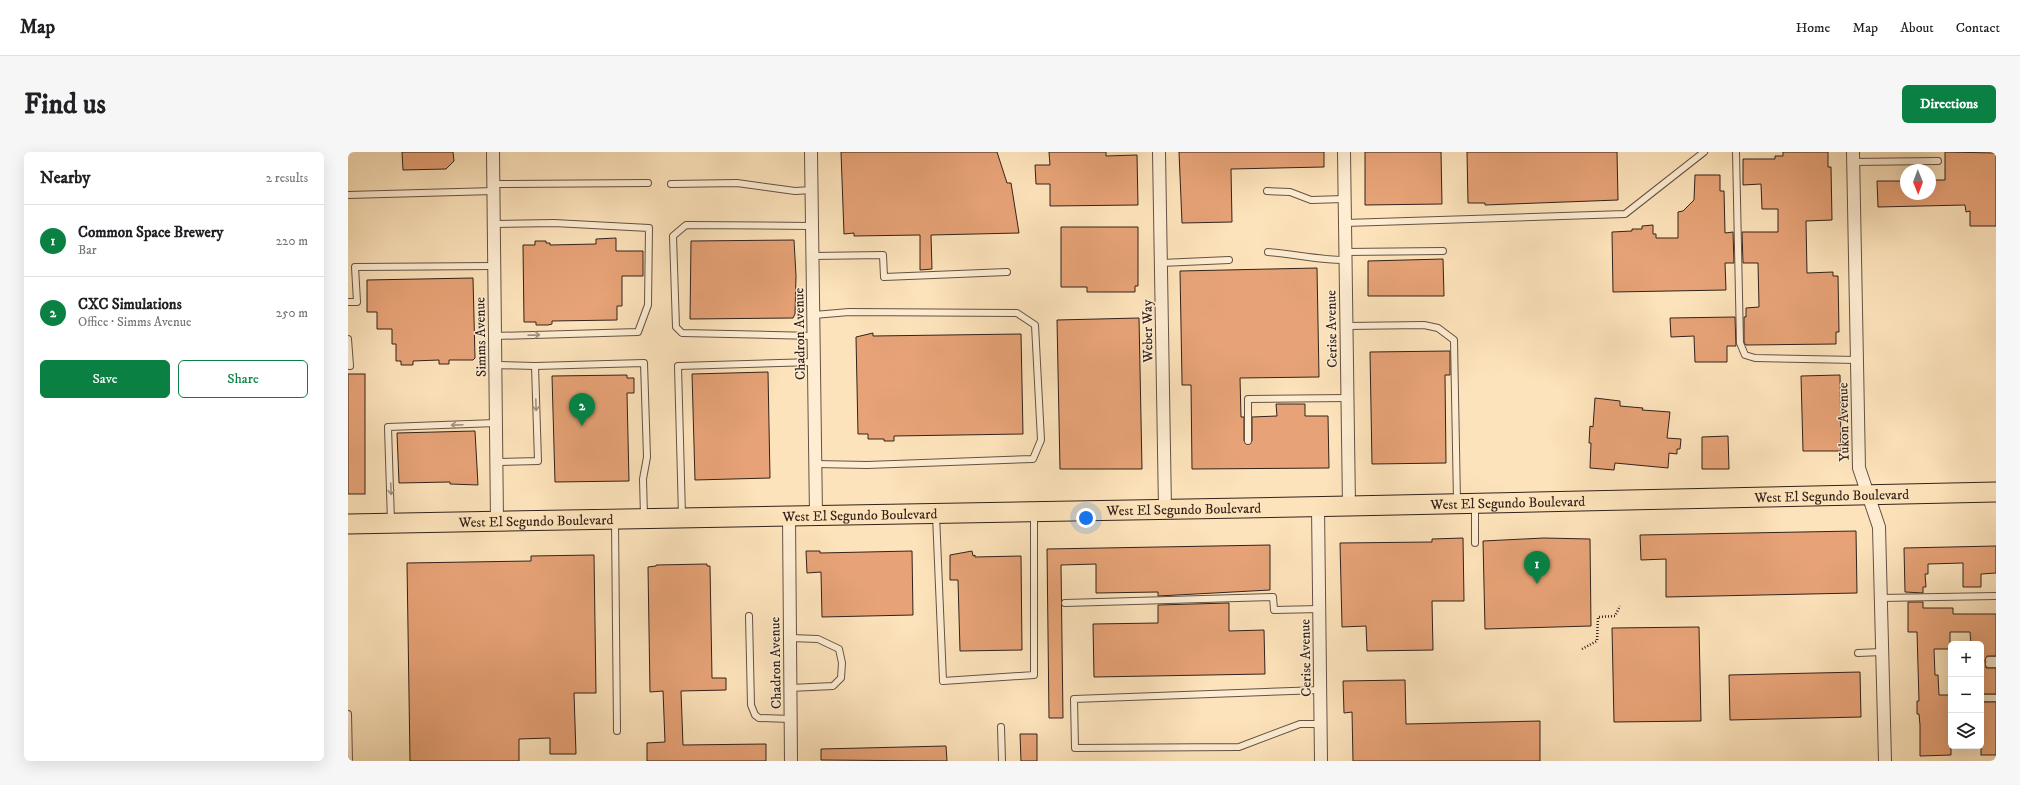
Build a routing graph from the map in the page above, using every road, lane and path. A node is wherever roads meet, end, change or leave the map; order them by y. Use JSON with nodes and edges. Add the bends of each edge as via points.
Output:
{"nodes":[{"id":1,"x":494,"y":152,"type":"edge"},
{"id":2,"x":811,"y":152,"type":"edge"},
{"id":3,"x":1159,"y":152,"type":"edge"},
{"id":4,"x":1344,"y":152,"type":"edge"},
{"id":5,"x":1704,"y":152,"type":"edge"},
{"id":6,"x":1736,"y":152,"type":"edge"},
{"id":7,"x":1853,"y":157,"type":"edge"},
{"id":8,"x":1938,"y":161,"type":"dead end"},
{"id":9,"x":648,"y":183,"type":"dead end"},
{"id":10,"x":671,"y":184,"type":"dead end"},
{"id":11,"x":494,"y":188,"type":"junction"},
{"id":12,"x":812,"y":190,"type":"junction"},
{"id":13,"x":1267,"y":191,"type":"dead end"},
{"id":14,"x":348,"y":195,"type":"edge"},
{"id":15,"x":1344,"y":199,"type":"junction"},
{"id":16,"x":1345,"y":223,"type":"junction"},
{"id":17,"x":494,"y":224,"type":"junction"},
{"id":18,"x":812,"y":226,"type":"junction"},
{"id":19,"x":1443,"y":251,"type":"dead end"},
{"id":20,"x":1268,"y":252,"type":"dead end"},
{"id":21,"x":813,"y":256,"type":"junction"},
{"id":22,"x":1345,"y":256,"type":"junction"},
{"id":23,"x":1229,"y":260,"type":"dead end"},
{"id":24,"x":1161,"y":263,"type":"junction"},
{"id":25,"x":494,"y":266,"type":"junction"},
{"id":26,"x":1007,"y":272,"type":"dead end"},
{"id":27,"x":348,"y":302,"type":"edge"},
{"id":28,"x":814,"y":315,"type":"junction"},
{"id":29,"x":1346,"y":326,"type":"junction"},
{"id":30,"x":495,"y":336,"type":"junction"},
{"id":31,"x":814,"y":336,"type":"junction"},
{"id":32,"x":348,"y":339,"type":"edge"},
{"id":33,"x":1857,"y":360,"type":"junction"},
{"id":34,"x":814,"y":362,"type":"junction"},
{"id":35,"x":495,"y":365,"type":"junction"},
{"id":36,"x":350,"y":366,"type":"dead end"},
{"id":37,"x":535,"y":366,"type":"junction"},
{"id":38,"x":1347,"y":398,"type":"junction"},
{"id":39,"x":496,"y":423,"type":"junction"},
{"id":40,"x":1248,"y":441,"type":"dead end"},
{"id":41,"x":496,"y":462,"type":"junction"},
{"id":42,"x":816,"y":464,"type":"junction"},
{"id":43,"x":1996,"y":492,"type":"edge"},
{"id":44,"x":1868,"y":494,"type":"junction"},
{"id":45,"x":1466,"y":503,"type":"junction"},
{"id":46,"x":1349,"y":506,"type":"junction"},
{"id":47,"x":1318,"y":507,"type":"junction"},
{"id":48,"x":1165,"y":509,"type":"junction"},
{"id":49,"x":1034,"y":512,"type":"junction"},
{"id":50,"x":936,"y":513,"type":"junction"},
{"id":51,"x":816,"y":515,"type":"junction"},
{"id":52,"x":789,"y":516,"type":"junction"},
{"id":53,"x":682,"y":518,"type":"junction"},
{"id":54,"x":615,"y":519,"type":"junction"},
{"id":55,"x":644,"y":519,"type":"junction"},
{"id":56,"x":497,"y":522,"type":"junction"},
{"id":57,"x":392,"y":523,"type":"junction"},
{"id":58,"x":348,"y":524,"type":"edge"},
{"id":59,"x":1475,"y":543,"type":"dead end"},
{"id":60,"x":1996,"y":596,"type":"edge"},
{"id":61,"x":1881,"y":598,"type":"junction"},
{"id":62,"x":1065,"y":603,"type":"dead end"},
{"id":63,"x":1620,"y":606,"type":"dead end"},
{"id":64,"x":1320,"y":609,"type":"junction"},
{"id":65,"x":749,"y":616,"type":"dead end"},
{"id":66,"x":790,"y":638,"type":"junction"},
{"id":67,"x":1582,"y":649,"type":"dead end"},
{"id":68,"x":1882,"y":652,"type":"junction"},
{"id":69,"x":1858,"y":653,"type":"dead end"},
{"id":70,"x":1996,"y":660,"type":"edge"},
{"id":71,"x":1996,"y":664,"type":"edge"},
{"id":72,"x":790,"y":688,"type":"junction"},
{"id":73,"x":1321,"y":690,"type":"junction"},
{"id":74,"x":1984,"y":698,"type":"edge"},
{"id":75,"x":1996,"y":698,"type":"edge"},
{"id":76,"x":348,"y":714,"type":"edge"},
{"id":77,"x":791,"y":719,"type":"junction"},
{"id":78,"x":1320,"y":724,"type":"junction"},
{"id":79,"x":1001,"y":727,"type":"dead end"},
{"id":80,"x":616,"y":731,"type":"dead end"},
{"id":81,"x":349,"y":761,"type":"edge"},
{"id":82,"x":791,"y":761,"type":"edge"},
{"id":83,"x":1002,"y":761,"type":"edge"},
{"id":84,"x":1321,"y":761,"type":"edge"},
{"id":85,"x":1885,"y":761,"type":"edge"}],
"edges":[{"from":1,"to":11,"type":"street","name":"Simms Avenue"},
{"from":2,"to":12,"type":"street","name":"Chadron Avenue"},
{"from":3,"to":24,"type":"street","name":"Weber Way"},
{"from":4,"to":15,"type":"street","name":"Cerise Avenue"},
{"from":5,"to":16,"type":"lane","via":[[1626,214]]},
{"from":6,"to":33,"type":"lane","via":[[1740,344],[1745,356]]},
{"from":7,"to":8,"type":"lane"},
{"from":7,"to":33,"type":"street","name":"Yukon Avenue"},
{"from":9,"to":11,"type":"lane"},
{"from":10,"to":12,"type":"lane","via":[[737,183],[795,191]]},
{"from":11,"to":14,"type":"lane"},
{"from":11,"to":17,"type":"street","name":"Simms Avenue"},
{"from":12,"to":18,"type":"street","name":"Chadron Avenue"},
{"from":13,"to":15,"type":"lane","via":[[1290,192],[1311,200]]},
{"from":15,"to":16,"type":"street","name":"Cerise Avenue"},
{"from":16,"to":22,"type":"street","name":"Cerise Avenue"},
{"from":17,"to":25,"type":"street","name":"Simms Avenue"},
{"from":30,"to":17,"type":"lane","one_way":true,"via":[[638,332],[648,305],[649,228],[554,223]]},
{"from":18,"to":21,"type":"street","name":"Chadron Avenue"},
{"from":18,"to":31,"type":"lane","via":[[686,225],[673,236],[676,327],[682,333]]},
{"from":19,"to":22,"type":"lane"},
{"from":20,"to":22,"type":"lane","via":[[1298,254],[1320,260]]},
{"from":21,"to":26,"type":"lane","via":[[883,255],[884,277]]},
{"from":21,"to":28,"type":"street","name":"Chadron Avenue"},
{"from":22,"to":29,"type":"street","name":"Cerise Avenue"},
{"from":23,"to":24,"type":"lane"},
{"from":24,"to":48,"type":"street","name":"Weber Way"},
{"from":25,"to":27,"type":"lane","via":[[355,267],[357,302]]},
{"from":25,"to":30,"type":"street","name":"Simms Avenue"},
{"from":28,"to":31,"type":"street","name":"Chadron Avenue"},
{"from":28,"to":42,"type":"lane","via":[[849,312],[1017,313],[1035,325],[1041,440],[1033,459],[867,465]]},
{"from":29,"to":38,"type":"street","name":"Cerise Avenue"},
{"from":29,"to":45,"type":"lane","via":[[1424,325],[1438,328],[1454,340]]},
{"from":30,"to":35,"type":"street","name":"Simms Avenue"},
{"from":31,"to":34,"type":"street","name":"Chadron Avenue"},
{"from":32,"to":36,"type":"lane"},
{"from":33,"to":44,"type":"street","name":"Yukon Avenue","via":[[1859,468]]},
{"from":34,"to":42,"type":"street","name":"Chadron Avenue"},
{"from":34,"to":53,"type":"lane","via":[[678,366]]},
{"from":35,"to":37,"type":"lane"},
{"from":35,"to":39,"type":"street","name":"Simms Avenue"},
{"from":37,"to":41,"type":"lane","one_way":true,"via":[[538,461]]},
{"from":37,"to":55,"type":"lane","via":[[644,363],[647,458],[643,479]]},
{"from":38,"to":40,"type":"lane","via":[[1248,399]]},
{"from":38,"to":46,"type":"street","name":"Cerise Avenue"},
{"from":39,"to":41,"type":"street","name":"Simms Avenue"},
{"from":39,"to":57,"type":"lane","one_way":true,"via":[[388,427]]},
{"from":41,"to":56,"type":"street","name":"Simms Avenue"},
{"from":42,"to":51,"type":"street","name":"Chadron Avenue"},
{"from":43,"to":44,"type":"main road","name":"West El Segundo Boulevard"},
{"from":44,"to":45,"type":"main road","name":"West El Segundo Boulevard"},
{"from":44,"to":61,"type":"street","name":"Yukon Avenue","via":[[1879,527]]},
{"from":45,"to":46,"type":"main road","name":"West El Segundo Boulevard"},
{"from":45,"to":59,"type":"lane"},
{"from":46,"to":47,"type":"main road","name":"West El Segundo Boulevard"},
{"from":47,"to":48,"type":"main road","name":"West El Segundo Boulevard"},
{"from":47,"to":64,"type":"street","name":"Cerise Avenue"},
{"from":48,"to":49,"type":"main road","name":"West El Segundo Boulevard"},
{"from":49,"to":50,"type":"main road","name":"West El Segundo Boulevard"},
{"from":49,"to":50,"type":"lane","via":[[1034,676],[944,681]]},
{"from":50,"to":51,"type":"main road","name":"West El Segundo Boulevard"},
{"from":51,"to":52,"type":"main road","name":"West El Segundo Boulevard"},
{"from":52,"to":53,"type":"main road","name":"West El Segundo Boulevard"},
{"from":52,"to":66,"type":"street","name":"Chadron Avenue"},
{"from":53,"to":55,"type":"main road","name":"West El Segundo Boulevard"},
{"from":54,"to":55,"type":"main road","name":"West El Segundo Boulevard"},
{"from":54,"to":56,"type":"main road","name":"West El Segundo Boulevard"},
{"from":54,"to":80,"type":"lane"},
{"from":56,"to":57,"type":"main road","name":"West El Segundo Boulevard"},
{"from":57,"to":58,"type":"main road","name":"West El Segundo Boulevard"},
{"from":60,"to":61,"type":"lane"},
{"from":61,"to":68,"type":"street","name":"Yukon Avenue"},
{"from":62,"to":64,"type":"lane","via":[[1273,597],[1274,610]]},
{"from":63,"to":67,"type":"path","via":[[1615,616],[1598,617],[1597,642]]},
{"from":64,"to":73,"type":"street","name":"Cerise Avenue"},
{"from":65,"to":77,"type":"lane","via":[[751,705],[755,715],[759,718]]},
{"from":66,"to":72,"type":"street","name":"Chadron Avenue"},
{"from":66,"to":72,"type":"lane","via":[[818,639],[839,649],[842,663],[841,678],[833,686]]},
{"from":68,"to":69,"type":"lane"},
{"from":68,"to":85,"type":"street","name":"Yukon Avenue"},
{"from":70,"to":71,"type":"lane","via":[[1989,662]]},
{"from":72,"to":77,"type":"street","name":"Chadron Avenue"},
{"from":73,"to":78,"type":"street","name":"Cerise Avenue"},
{"from":73,"to":78,"type":"lane","via":[[1074,698],[1075,748],[1239,746],[1300,724]]},
{"from":74,"to":75,"type":"lane"},
{"from":76,"to":81,"type":"lane"},
{"from":77,"to":82,"type":"street","name":"Chadron Avenue"},
{"from":78,"to":84,"type":"street","name":"Cerise Avenue"},
{"from":79,"to":83,"type":"lane"}]}
